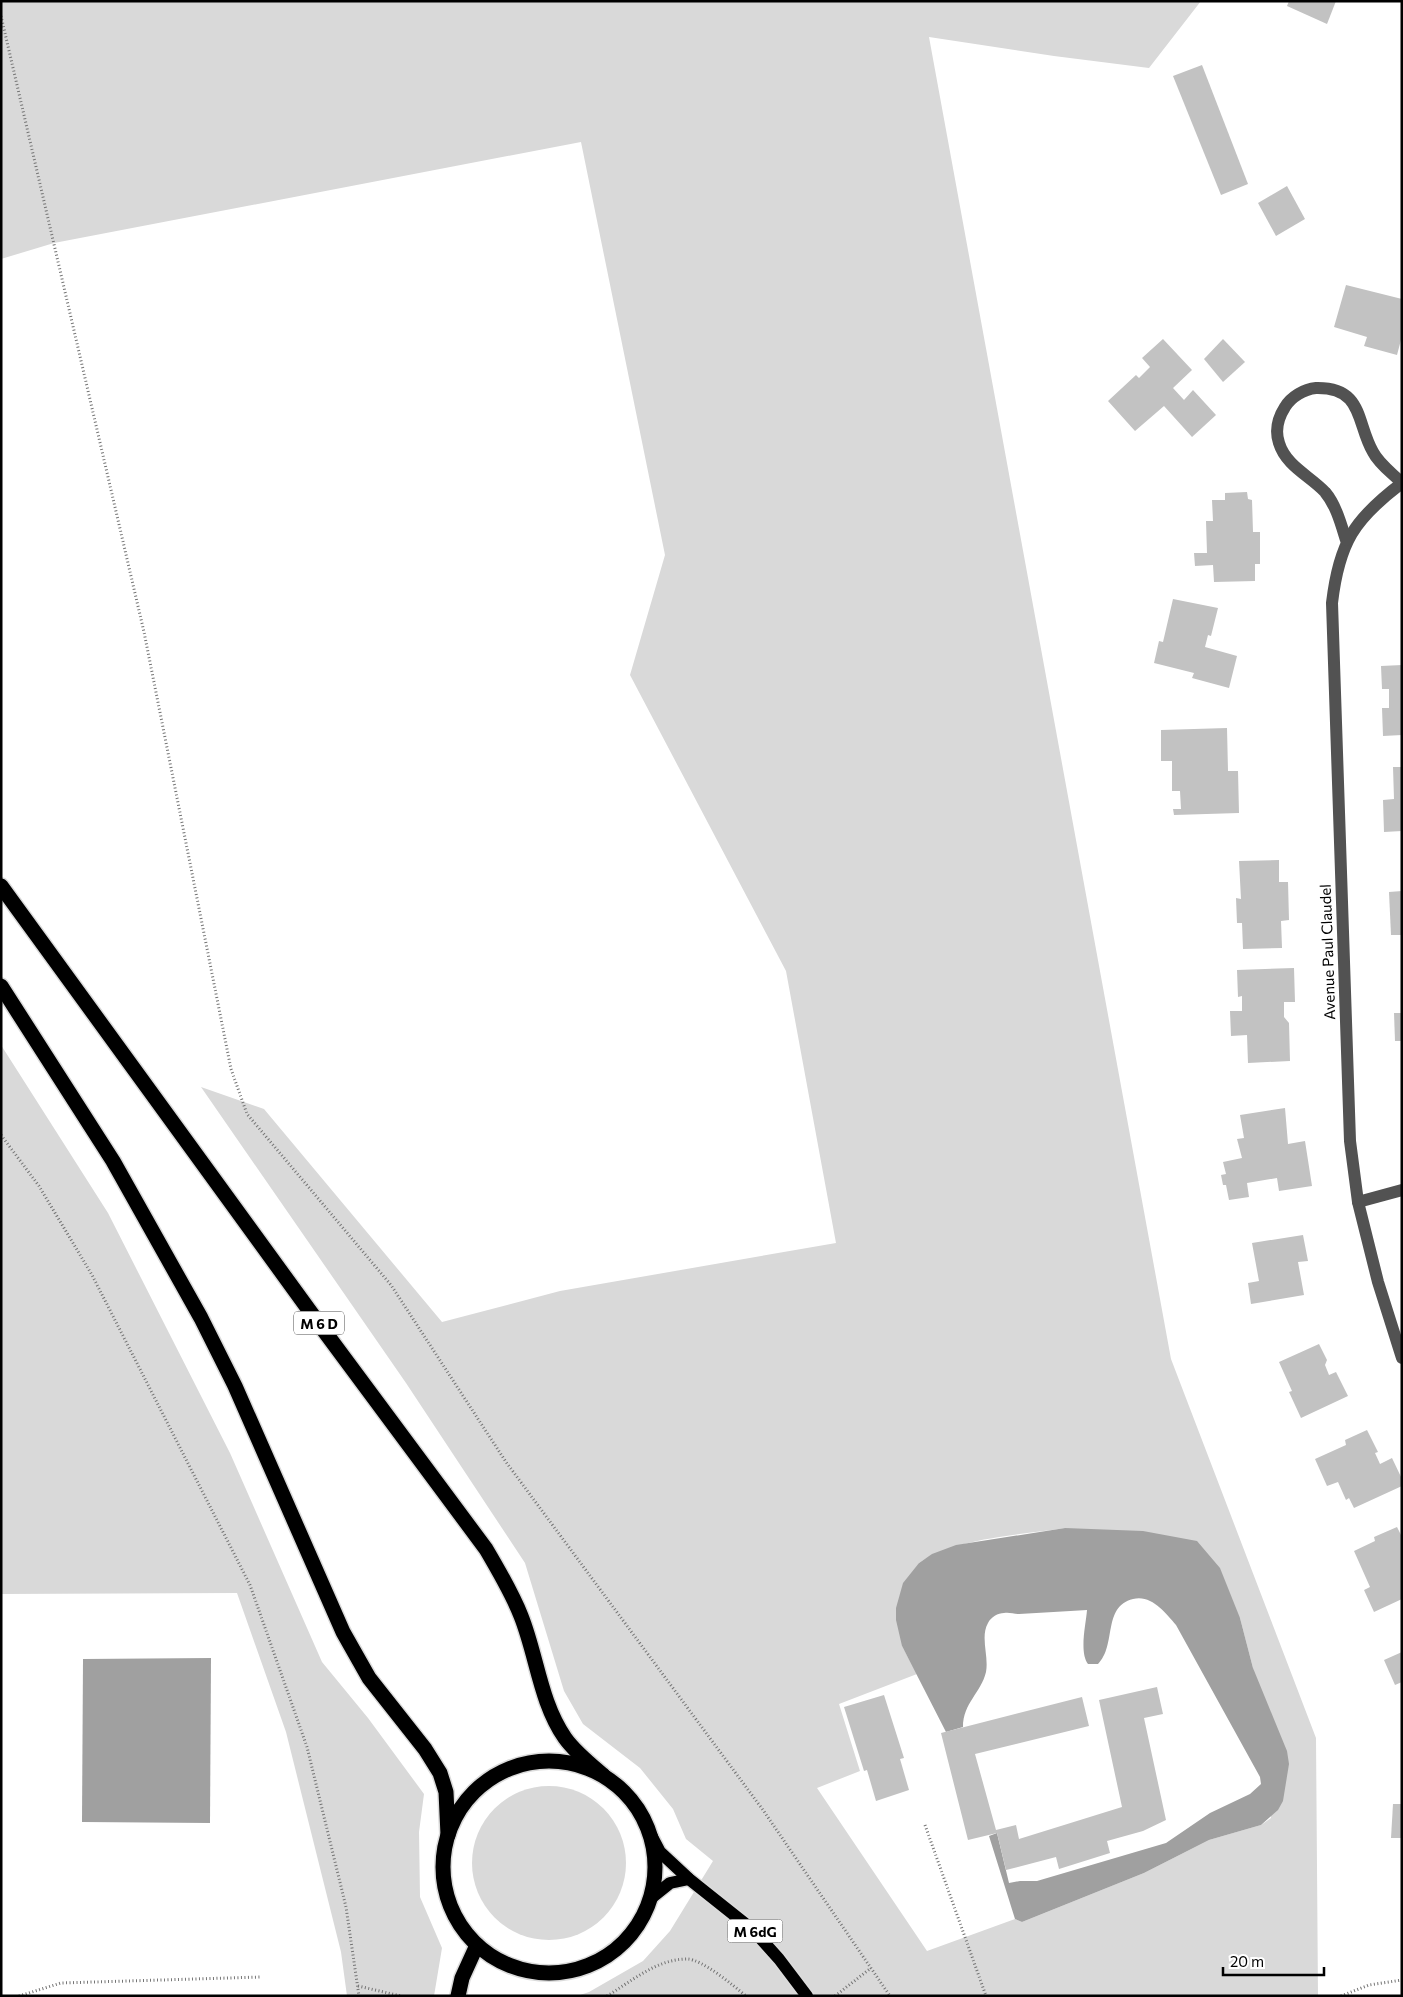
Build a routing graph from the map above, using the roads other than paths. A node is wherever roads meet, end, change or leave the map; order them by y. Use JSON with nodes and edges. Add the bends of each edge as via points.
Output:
{"nodes":[{"id":1,"x":1402,"y":483,"type":"edge"},
{"id":2,"x":1346,"y":540,"type":"junction"},
{"id":3,"x":1,"y":886,"type":"edge"},
{"id":4,"x":1,"y":986,"type":"edge"},
{"id":5,"x":1402,"y":1190,"type":"edge"},
{"id":6,"x":1358,"y":1202,"type":"junction"},
{"id":7,"x":1402,"y":1358,"type":"edge"},
{"id":8,"x":603,"y":1775,"type":"junction"},
{"id":9,"x":648,"y":1829,"type":"junction"},
{"id":10,"x":448,"y":1835,"type":"junction"},
{"id":11,"x":690,"y":1880,"type":"junction"},
{"id":12,"x":650,"y":1899,"type":"junction"},
{"id":13,"x":477,"y":1945,"type":"junction"},
{"id":14,"x":458,"y":1996,"type":"edge"},
{"id":15,"x":807,"y":1996,"type":"edge"}],
"edges":[{"from":1,"to":2,"type":"street","name":"Avenue Paul Claudel","via":[[1358,522]]},
{"from":1,"to":2,"type":"street","name":"Avenue Paul Claudel","via":[[1374,454],[1360,414],[1340,393],[1326,388],[1311,389],[1287,403],[1280,414],[1278,442],[1284,455],[1326,494]]},
{"from":2,"to":6,"type":"street","name":"Avenue Paul Claudel","via":[[1332,603],[1350,1140]]},
{"from":3,"to":8,"type":"highway","number":"M 6 D","via":[[486,1549],[522,1617],[554,1719],[565,1738]]},
{"from":4,"to":10,"type":"highway","via":[[113,1161],[201,1318],[235,1386],[343,1632],[369,1678],[440,1773],[446,1792]]},
{"from":5,"to":6,"type":"street"},
{"from":6,"to":7,"type":"street","name":"Avenue Paul Claudel"},
{"from":8,"to":9,"type":"highway","via":[[631,1798]]},
{"from":8,"to":10,"type":"highway","via":[[579,1765],[553,1761],[519,1765],[488,1780],[475,1791],[463,1804]]},
{"from":9,"to":11,"type":"main road","number":"M 6dG","via":[[660,1852]]},
{"from":9,"to":12,"type":"highway","via":[[655,1864]]},
{"from":10,"to":13,"type":"highway","via":[[444,1886],[455,1918]]},
{"from":11,"to":12,"type":"main road","via":[[670,1883]]},
{"from":11,"to":15,"type":"main road","number":"M 6dG","via":[[753,1930]]},
{"from":12,"to":13,"type":"highway","via":[[634,1931],[622,1944],[608,1955],[576,1970],[559,1973],[524,1970],[507,1965]]},
{"from":13,"to":14,"type":"highway","via":[[462,1978]]}]}
